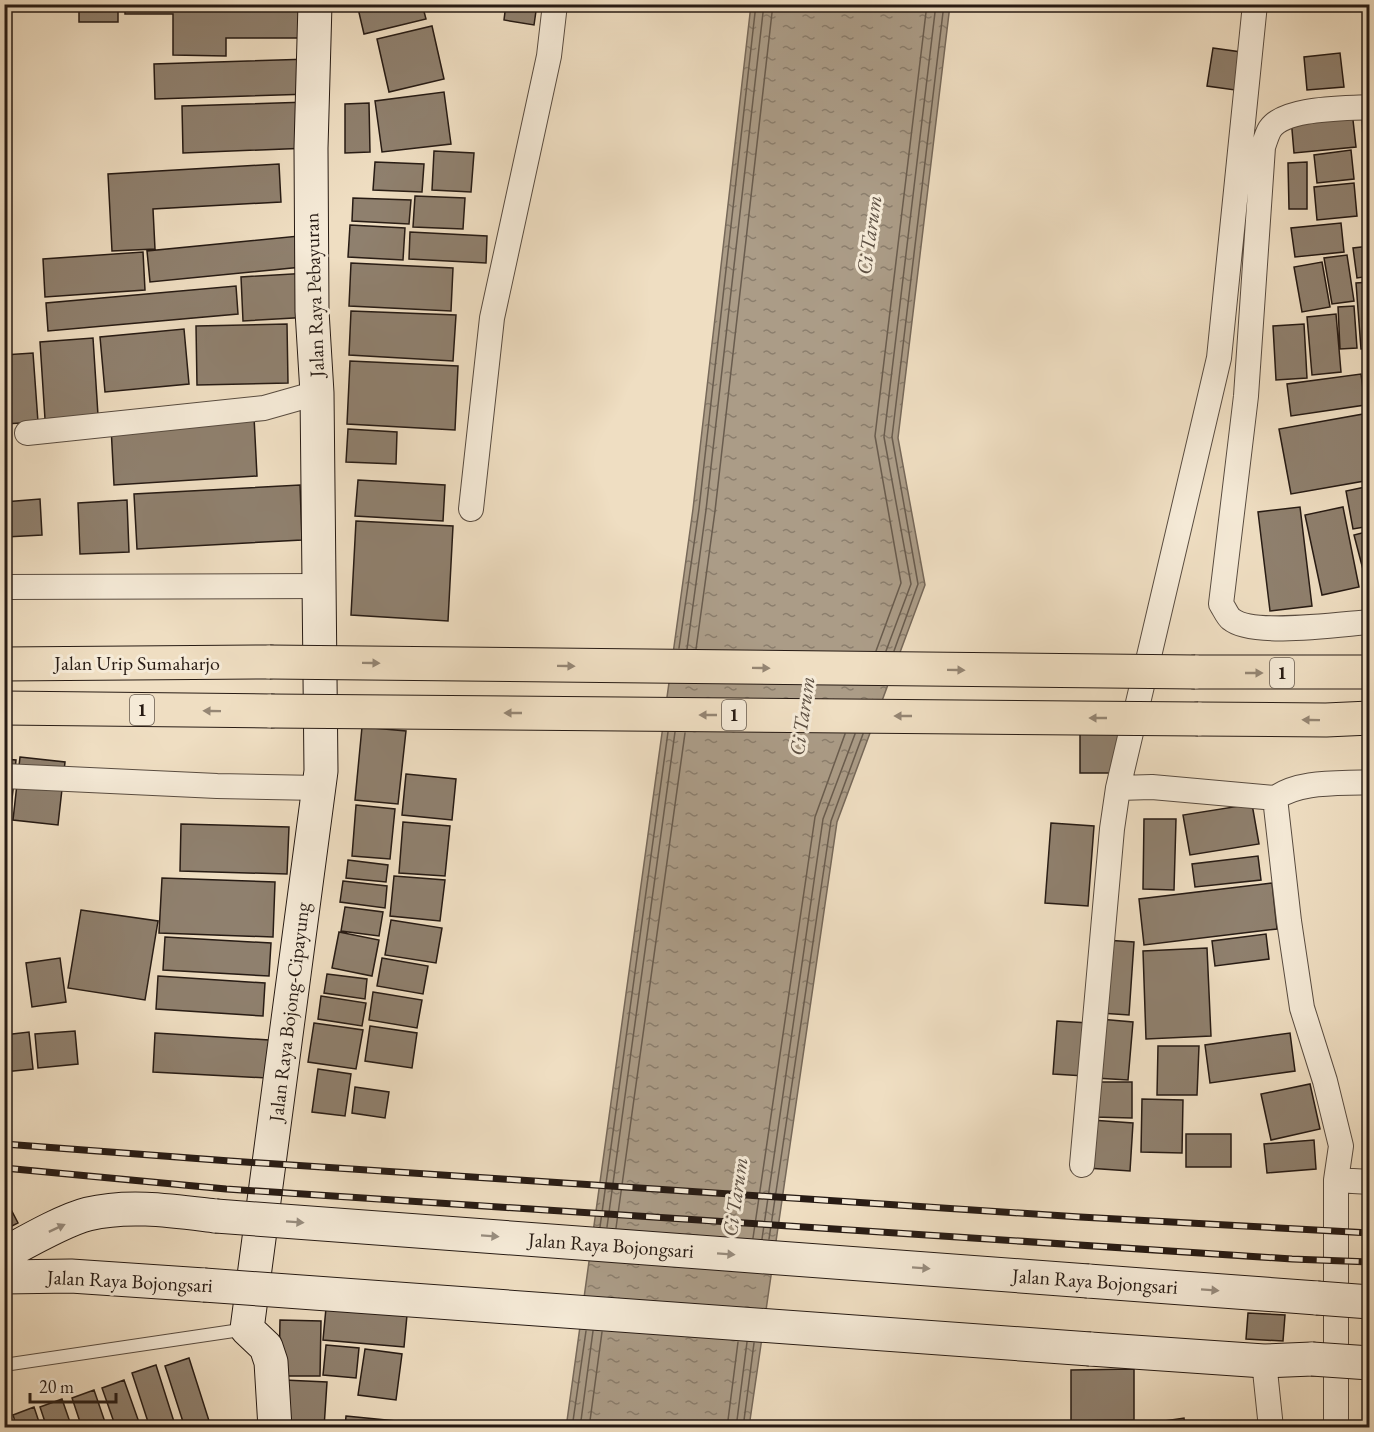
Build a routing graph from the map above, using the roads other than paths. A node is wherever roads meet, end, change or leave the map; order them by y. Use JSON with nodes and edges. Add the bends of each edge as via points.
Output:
{"nodes":[{"id":1,"x":315,"y":4,"type":"edge"},
{"id":2,"x":555,"y":4,"type":"edge"},
{"id":3,"x":1255,"y":4,"type":"edge"},
{"id":4,"x":1370,"y":107,"type":"edge"},
{"id":5,"x":317,"y":393,"type":"junction"},
{"id":6,"x":27,"y":433,"type":"dead end"},
{"id":7,"x":471,"y":509,"type":"dead end"},
{"id":8,"x":319,"y":586,"type":"junction"},
{"id":9,"x":4,"y":587,"type":"edge"},
{"id":10,"x":1370,"y":622,"type":"edge"},
{"id":11,"x":4,"y":664,"type":"edge"},
{"id":12,"x":1370,"y":672,"type":"edge"},
{"id":13,"x":4,"y":708,"type":"edge"},
{"id":14,"x":1370,"y":718,"type":"edge"},
{"id":15,"x":4,"y":776,"type":"edge"},
{"id":16,"x":1370,"y":782,"type":"edge"},
{"id":17,"x":1118,"y":788,"type":"junction"},
{"id":18,"x":319,"y":789,"type":"junction"},
{"id":19,"x":1275,"y":798,"type":"junction"},
{"id":20,"x":1082,"y":1165,"type":"dead end"},
{"id":21,"x":1336,"y":1180,"type":"junction"},
{"id":22,"x":1370,"y":1182,"type":"edge"},
{"id":23,"x":4,"y":1254,"type":"edge"},
{"id":24,"x":4,"y":1277,"type":"edge"},
{"id":25,"x":1370,"y":1302,"type":"edge"},
{"id":26,"x":247,"y":1329,"type":"junction"},
{"id":27,"x":1264,"y":1361,"type":"junction"},
{"id":28,"x":1370,"y":1363,"type":"edge"},
{"id":29,"x":4,"y":1365,"type":"edge"},
{"id":30,"x":275,"y":1428,"type":"edge"},
{"id":31,"x":1271,"y":1428,"type":"edge"},
{"id":32,"x":1336,"y":1428,"type":"edge"}],
"edges":[{"from":1,"to":5,"type":"street","name":"Jalan Raya Pebayuran","via":[[310,148]]},
{"from":2,"to":7,"type":"street","via":[[549,56],[492,318]]},
{"from":3,"to":17,"type":"street","via":[[1219,358]]},
{"from":4,"to":10,"type":"street","via":[[1288,116],[1270,129],[1263,147],[1246,396],[1221,604],[1232,620],[1249,627]]},
{"from":5,"to":6,"type":"street","via":[[264,408]]},
{"from":5,"to":8,"type":"street","name":"Jalan Raya Pebayuran"},
{"from":8,"to":9,"type":"street"},
{"from":8,"to":18,"type":"street","name":"Jalan Raya Bojong-Cipayung"},
{"from":11,"to":12,"type":"highway","name":"Jalan Urip Sumaharjo","number":"1","one_way":true,"bridge":true,"via":[[270,662]]},
{"from":14,"to":13,"type":"highway","number":"1","one_way":true,"bridge":true},
{"from":15,"to":18,"type":"street"},
{"from":16,"to":19,"type":"street","via":[[1298,786]]},
{"from":17,"to":19,"type":"street"},
{"from":17,"to":20,"type":"street"},
{"from":18,"to":26,"type":"street","name":"Jalan Raya Bojong-Cipayung"},
{"from":19,"to":21,"type":"street","via":[[1302,1008],[1341,1146]]},
{"from":21,"to":22,"type":"street"},
{"from":21,"to":32,"type":"street"},
{"from":23,"to":25,"type":"street","name":"Jalan Raya Bojongsari","one_way":true,"bridge":true,"via":[[86,1215],[159,1209]]},
{"from":24,"to":27,"type":"street","name":"Jalan Raya Bojongsari","bridge":true,"via":[[71,1276]]},
{"from":26,"to":29,"type":"lane"},
{"from":26,"to":30,"type":"street","via":[[266,1347],[271,1362]]},
{"from":27,"to":28,"type":"street","name":"Jalan Raya Bojongsari","bridge":true},
{"from":27,"to":31,"type":"street"}]}
